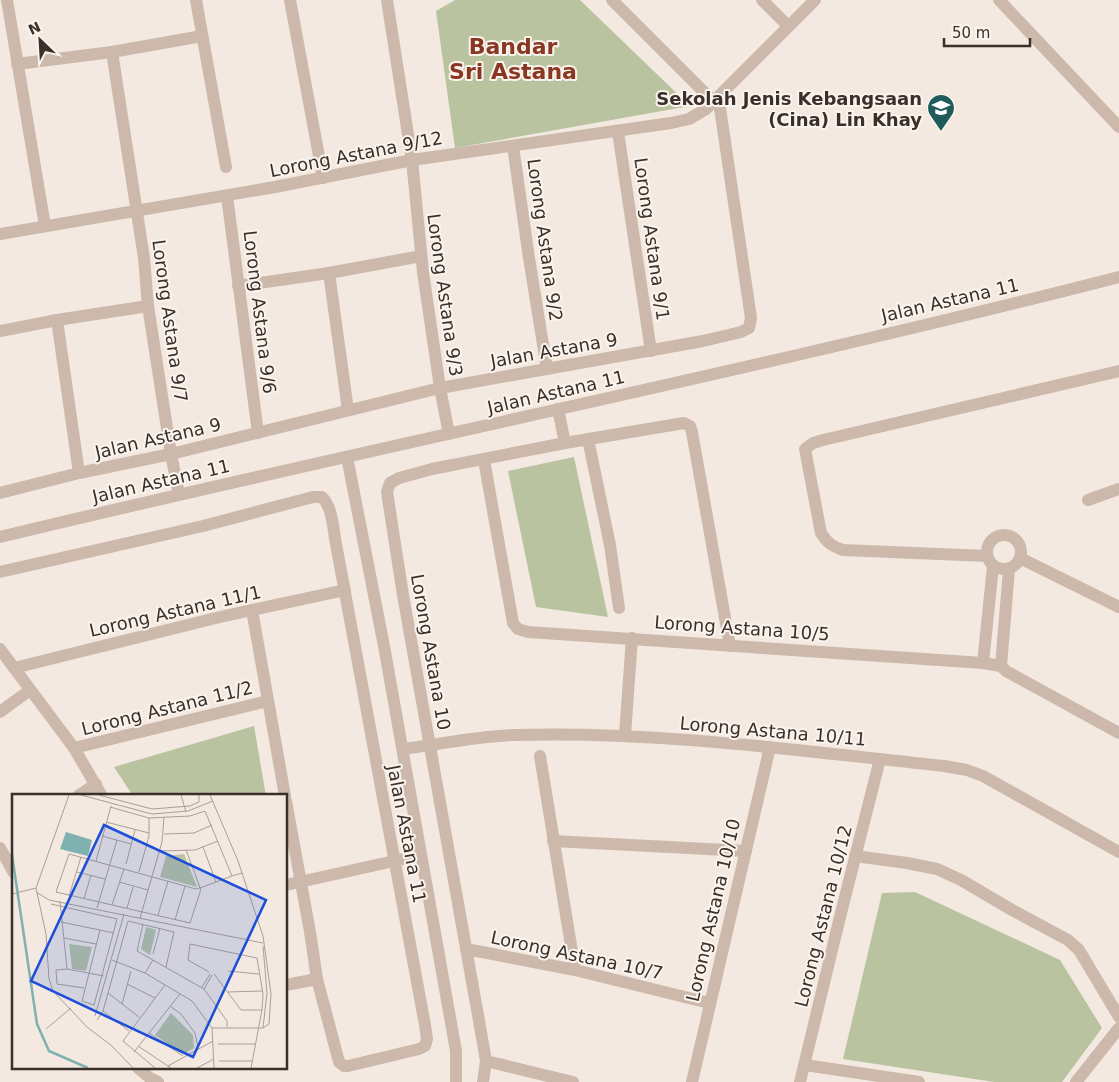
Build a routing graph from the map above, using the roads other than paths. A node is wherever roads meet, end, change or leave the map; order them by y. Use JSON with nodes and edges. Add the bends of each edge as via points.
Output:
{"nodes":[{"id":1,"x":7,"y":0,"type":"edge"},
{"id":2,"x":196,"y":0,"type":"edge"},
{"id":3,"x":290,"y":0,"type":"edge"},
{"id":4,"x":387,"y":0,"type":"edge"},
{"id":5,"x":612,"y":0,"type":"edge"},
{"id":6,"x":762,"y":0,"type":"edge"},
{"id":7,"x":814,"y":0,"type":"edge"},
{"id":8,"x":999,"y":0,"type":"edge"},
{"id":9,"x":788,"y":26,"type":"junction"},
{"id":10,"x":202,"y":36,"type":"junction"},
{"id":11,"x":112,"y":52,"type":"junction"},
{"id":12,"x":17,"y":64,"type":"junction"},
{"id":13,"x":714,"y":101,"type":"junction"},
{"id":14,"x":1119,"y":127,"type":"edge"},
{"id":15,"x":618,"y":132,"type":"junction"},
{"id":16,"x":513,"y":146,"type":"junction"},
{"id":17,"x":412,"y":160,"type":"junction"},
{"id":18,"x":226,"y":167,"type":"dead end"},
{"id":19,"x":323,"y":178,"type":"junction"},
{"id":20,"x":227,"y":196,"type":"junction"},
{"id":21,"x":136,"y":212,"type":"junction"},
{"id":22,"x":46,"y":226,"type":"junction"},
{"id":23,"x":0,"y":234,"type":"edge"},
{"id":24,"x":421,"y":256,"type":"junction"},
{"id":25,"x":329,"y":273,"type":"junction"},
{"id":26,"x":1119,"y":277,"type":"edge"},
{"id":27,"x":238,"y":286,"type":"junction"},
{"id":28,"x":148,"y":306,"type":"junction"},
{"id":29,"x":57,"y":320,"type":"junction"},
{"id":30,"x":0,"y":332,"type":"edge"},
{"id":31,"x":651,"y":351,"type":"junction"},
{"id":32,"x":547,"y":369,"type":"junction"},
{"id":33,"x":1119,"y":371,"type":"edge"},
{"id":34,"x":440,"y":388,"type":"junction"},
{"id":35,"x":558,"y":409,"type":"junction"},
{"id":36,"x":348,"y":410,"type":"junction"},
{"id":37,"x":258,"y":433,"type":"junction"},
{"id":38,"x":449,"y":434,"type":"junction"},
{"id":39,"x":588,"y":439,"type":"junction"},
{"id":40,"x":565,"y":443,"type":"junction"},
{"id":41,"x":171,"y":454,"type":"junction"},
{"id":42,"x":347,"y":457,"type":"junction"},
{"id":43,"x":484,"y":460,"type":"junction"},
{"id":44,"x":80,"y":473,"type":"junction"},
{"id":45,"x":1119,"y":489,"type":"edge"},
{"id":46,"x":0,"y":493,"type":"edge"},
{"id":47,"x":179,"y":494,"type":"junction"},
{"id":48,"x":1088,"y":500,"type":"dead end"},
{"id":49,"x":0,"y":537,"type":"edge"},
{"id":50,"x":1020,"y":558,"type":"junction"},
{"id":51,"x":990,"y":561,"type":"junction"},
{"id":52,"x":1009,"y":569,"type":"junction"},
{"id":53,"x":0,"y":572,"type":"edge"},
{"id":54,"x":344,"y":590,"type":"junction"},
{"id":55,"x":1119,"y":607,"type":"edge"},
{"id":56,"x":619,"y":608,"type":"dead end"},
{"id":57,"x":252,"y":610,"type":"junction"},
{"id":58,"x":632,"y":638,"type":"junction"},
{"id":59,"x":730,"y":646,"type":"junction"},
{"id":60,"x":0,"y":649,"type":"edge"},
{"id":61,"x":983,"y":663,"type":"junction"},
{"id":62,"x":1001,"y":666,"type":"junction"},
{"id":63,"x":14,"y":668,"type":"junction"},
{"id":64,"x":30,"y":690,"type":"junction"},
{"id":65,"x":268,"y":701,"type":"junction"},
{"id":66,"x":0,"y":712,"type":"edge"},
{"id":67,"x":1119,"y":733,"type":"edge"},
{"id":68,"x":625,"y":735,"type":"junction"},
{"id":69,"x":429,"y":745,"type":"junction"},
{"id":70,"x":770,"y":747,"type":"junction"},
{"id":71,"x":74,"y":748,"type":"junction"},
{"id":72,"x":403,"y":749,"type":"junction"},
{"id":73,"x":540,"y":756,"type":"dead end"},
{"id":74,"x":880,"y":759,"type":"junction"},
{"id":75,"x":96,"y":784,"type":"junction"},
{"id":76,"x":81,"y":794,"type":"edge"},
{"id":77,"x":101,"y":794,"type":"edge"},
{"id":78,"x":285,"y":794,"type":"edge"},
{"id":79,"x":288,"y":813,"type":"edge"},
{"id":80,"x":553,"y":841,"type":"junction"},
{"id":81,"x":0,"y":848,"type":"edge"},
{"id":82,"x":746,"y":850,"type":"junction"},
{"id":83,"x":1119,"y":852,"type":"edge"},
{"id":84,"x":420,"y":855,"type":"junction"},
{"id":85,"x":855,"y":856,"type":"junction"},
{"id":86,"x":395,"y":860,"type":"junction"},
{"id":87,"x":12,"y":869,"type":"edge"},
{"id":88,"x":300,"y":882,"type":"junction"},
{"id":89,"x":288,"y":885,"type":"edge"},
{"id":90,"x":466,"y":949,"type":"junction"},
{"id":91,"x":575,"y":970,"type":"junction"},
{"id":92,"x":317,"y":978,"type":"junction"},
{"id":93,"x":288,"y":985,"type":"edge"},
{"id":94,"x":709,"y":1002,"type":"junction"},
{"id":95,"x":1119,"y":1016,"type":"edge"},
{"id":96,"x":1119,"y":1028,"type":"edge"},
{"id":97,"x":486,"y":1062,"type":"junction"},
{"id":98,"x":805,"y":1065,"type":"junction"},
{"id":99,"x":140,"y":1070,"type":"edge"},
{"id":100,"x":158,"y":1082,"type":"edge"},
{"id":101,"x":456,"y":1082,"type":"edge"},
{"id":102,"x":484,"y":1082,"type":"edge"},
{"id":103,"x":573,"y":1082,"type":"edge"},
{"id":104,"x":692,"y":1082,"type":"edge"},
{"id":105,"x":800,"y":1082,"type":"edge"},
{"id":106,"x":919,"y":1082,"type":"edge"},
{"id":107,"x":1076,"y":1082,"type":"edge"}],
"edges":[{"from":1,"to":12,"type":"street"},
{"from":2,"to":10,"type":"street"},
{"from":3,"to":19,"type":"street"},
{"from":4,"to":17,"type":"street","name":"Lorong Astana 9/3"},
{"from":5,"to":13,"type":"street"},
{"from":6,"to":9,"type":"street"},
{"from":7,"to":9,"type":"street"},
{"from":8,"to":14,"type":"street"},
{"from":9,"to":13,"type":"street"},
{"from":10,"to":11,"type":"street"},
{"from":10,"to":18,"type":"street"},
{"from":11,"to":12,"type":"street"},
{"from":11,"to":21,"type":"street","name":"Lorong Astana 9/7"},
{"from":12,"to":22,"type":"street"},
{"from":13,"to":15,"type":"street","name":"Lorong Astana 9/12","via":[[698,116],[689,119]]},
{"from":13,"to":31,"type":"street","name":"Jalan Astana 9","via":[[722,116],[751,318],[749,328]]},
{"from":15,"to":16,"type":"street","name":"Lorong Astana 9/12"},
{"from":15,"to":31,"type":"street","name":"Lorong Astana 9/1"},
{"from":16,"to":17,"type":"street","name":"Lorong Astana 9/12"},
{"from":16,"to":32,"type":"street","name":"Lorong Astana 9/2"},
{"from":17,"to":19,"type":"street","name":"Lorong Astana 9/12"},
{"from":17,"to":24,"type":"street","name":"Lorong Astana 9/3"},
{"from":19,"to":20,"type":"street","name":"Lorong Astana 9/12"},
{"from":20,"to":21,"type":"street","name":"Lorong Astana 9/12"},
{"from":20,"to":27,"type":"street","name":"Lorong Astana 9/6"},
{"from":21,"to":22,"type":"street","name":"Lorong Astana 9/12"},
{"from":21,"to":28,"type":"street","name":"Lorong Astana 9/7"},
{"from":22,"to":23,"type":"street","name":"Lorong Astana 9/12"},
{"from":24,"to":25,"type":"street"},
{"from":24,"to":34,"type":"street","name":"Lorong Astana 9/3"},
{"from":25,"to":27,"type":"street"},
{"from":25,"to":36,"type":"street"},
{"from":26,"to":35,"type":"street","name":"Jalan Astana 11"},
{"from":27,"to":37,"type":"street","name":"Lorong Astana 9/6"},
{"from":28,"to":29,"type":"street"},
{"from":28,"to":41,"type":"street","name":"Lorong Astana 9/7"},
{"from":29,"to":30,"type":"street"},
{"from":29,"to":44,"type":"street"},
{"from":31,"to":32,"type":"street","name":"Jalan Astana 9"},
{"from":32,"to":34,"type":"street","name":"Jalan Astana 9"},
{"from":33,"to":51,"type":"street","via":[[823,440],[806,449],[821,533],[832,546],[843,550]]},
{"from":34,"to":36,"type":"street","name":"Jalan Astana 9"},
{"from":34,"to":38,"type":"street","name":"Lorong Astana 9/3"},
{"from":35,"to":38,"type":"street","name":"Jalan Astana 11"},
{"from":35,"to":40,"type":"street"},
{"from":36,"to":37,"type":"street","name":"Jalan Astana 9"},
{"from":37,"to":41,"type":"street","name":"Jalan Astana 9"},
{"from":38,"to":42,"type":"street","name":"Jalan Astana 11"},
{"from":39,"to":40,"type":"street","name":"Lorong Astana 10"},
{"from":39,"to":56,"type":"street","via":[[610,545]]},
{"from":39,"to":59,"type":"street","name":"Lorong Astana 10","via":[[642,428],[684,423],[690,426]]},
{"from":40,"to":43,"type":"street","name":"Lorong Astana 10"},
{"from":41,"to":44,"type":"street","name":"Jalan Astana 9"},
{"from":41,"to":47,"type":"street","name":"Lorong Astana 9/7"},
{"from":42,"to":47,"type":"street","name":"Jalan Astana 11"},
{"from":42,"to":72,"type":"street"},
{"from":43,"to":58,"type":"street","name":"Lorong Astana 10/5","via":[[513,623],[518,629],[528,632]]},
{"from":43,"to":69,"type":"street","name":"Lorong Astana 10","via":[[399,478],[390,483],[387,492]]},
{"from":44,"to":46,"type":"street","name":"Jalan Astana 9"},
{"from":45,"to":48,"type":"street"},
{"from":47,"to":49,"type":"street","name":"Jalan Astana 11"},
{"from":50,"to":51,"type":"street","via":[[1019,542],[1005,534],[990,541]]},
{"from":50,"to":52,"type":"street"},
{"from":50,"to":55,"type":"street"},
{"from":51,"to":52,"type":"street"},
{"from":51,"to":61,"type":"street"},
{"from":52,"to":62,"type":"street"},
{"from":53,"to":54,"type":"street","name":"Jalan Astana 11","via":[[322,497],[329,508]]},
{"from":54,"to":57,"type":"street","name":"Lorong Astana 11/1"},
{"from":54,"to":86,"type":"street","name":"Jalan Astana 11"},
{"from":57,"to":63,"type":"street","name":"Lorong Astana 11/1"},
{"from":57,"to":65,"type":"street"},
{"from":58,"to":59,"type":"street","name":"Lorong Astana 10/5"},
{"from":58,"to":68,"type":"street"},
{"from":59,"to":61,"type":"street","name":"Lorong Astana 10/5"},
{"from":60,"to":63,"type":"street","name":"Lorong Astana 11/2"},
{"from":61,"to":62,"type":"street","name":"Lorong Astana 10/5"},
{"from":62,"to":67,"type":"street","name":"Lorong Astana 10/5"},
{"from":63,"to":64,"type":"street","name":"Lorong Astana 11/2"},
{"from":64,"to":66,"type":"street"},
{"from":64,"to":71,"type":"street","name":"Lorong Astana 11/2"},
{"from":65,"to":71,"type":"street","name":"Lorong Astana 11/2"},
{"from":65,"to":78,"type":"street"},
{"from":68,"to":69,"type":"street","name":"Lorong Astana 10/11","via":[[514,735]]},
{"from":68,"to":70,"type":"street","name":"Lorong Astana 10/11"},
{"from":69,"to":72,"type":"street","name":"Lorong Astana 10/11"},
{"from":69,"to":90,"type":"street","name":"Lorong Astana 10"},
{"from":70,"to":74,"type":"street","name":"Lorong Astana 10/11"},
{"from":70,"to":82,"type":"street","name":"Lorong Astana 10/10"},
{"from":71,"to":75,"type":"street","name":"Lorong Astana 11/2"},
{"from":72,"to":84,"type":"street"},
{"from":73,"to":80,"type":"street"},
{"from":74,"to":83,"type":"street","name":"Lorong Astana 10/11","via":[[944,766],[983,776]]},
{"from":74,"to":85,"type":"street","name":"Lorong Astana 10/12"},
{"from":75,"to":76,"type":"street"},
{"from":75,"to":77,"type":"street","name":"Lorong Astana 11/2"},
{"from":79,"to":88,"type":"street"},
{"from":80,"to":82,"type":"street"},
{"from":80,"to":91,"type":"street"},
{"from":81,"to":87,"type":"street"},
{"from":82,"to":94,"type":"street","name":"Lorong Astana 10/10"},
{"from":84,"to":86,"type":"street"},
{"from":84,"to":101,"type":"street","via":[[456,1051]]},
{"from":85,"to":95,"type":"street","via":[[937,869],[1068,940],[1079,950]]},
{"from":85,"to":98,"type":"street","name":"Lorong Astana 10/12"},
{"from":86,"to":88,"type":"street"},
{"from":86,"to":92,"type":"street","name":"Jalan Astana 11","via":[[427,1039],[425,1046],[344,1066],[339,1062]]},
{"from":88,"to":89,"type":"street"},
{"from":88,"to":92,"type":"street"},
{"from":90,"to":91,"type":"street","name":"Lorong Astana 10/7"},
{"from":90,"to":97,"type":"street","name":"Lorong Astana 10"},
{"from":91,"to":94,"type":"street","name":"Lorong Astana 10/7"},
{"from":92,"to":93,"type":"street"},
{"from":94,"to":104,"type":"street","name":"Lorong Astana 10/10"},
{"from":96,"to":107,"type":"street"},
{"from":97,"to":102,"type":"street","name":"Lorong Astana 10"},
{"from":97,"to":103,"type":"street"},
{"from":98,"to":105,"type":"street","name":"Lorong Astana 10/12"},
{"from":98,"to":106,"type":"street"},
{"from":99,"to":100,"type":"street"}]}
